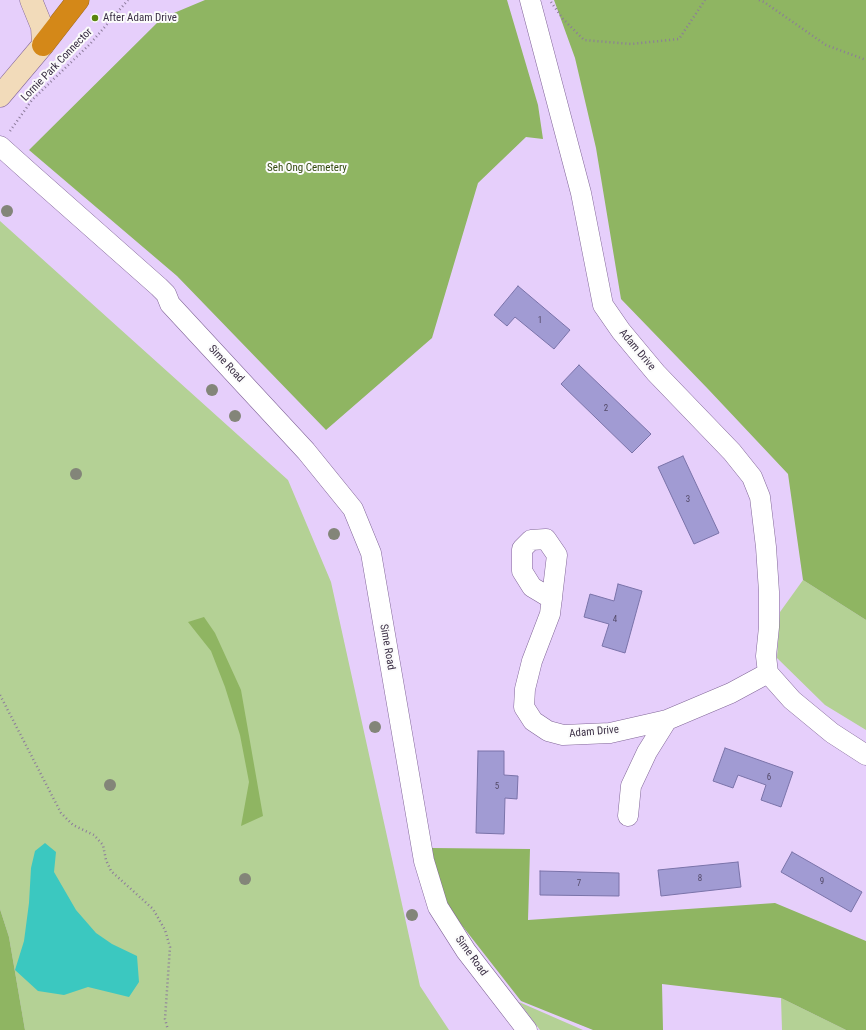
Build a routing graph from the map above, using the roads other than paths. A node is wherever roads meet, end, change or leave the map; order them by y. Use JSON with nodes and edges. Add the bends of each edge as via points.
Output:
{"nodes":[{"id":1,"x":31,"y":0,"type":"edge"},
{"id":2,"x":78,"y":0,"type":"edge"},
{"id":3,"x":530,"y":0,"type":"edge"},
{"id":4,"x":44,"y":45,"type":"junction"},
{"id":5,"x":0,"y":96,"type":"edge"},
{"id":6,"x":3,"y":141,"type":"edge"},
{"id":7,"x":0,"y":163,"type":"edge"},
{"id":8,"x":170,"y":304,"type":"junction"},
{"id":9,"x":552,"y":599,"type":"dead end"},
{"id":10,"x":768,"y":673,"type":"junction"},
{"id":11,"x":667,"y":720,"type":"junction"},
{"id":12,"x":866,"y":755,"type":"edge"},
{"id":13,"x":628,"y":816,"type":"dead end"},
{"id":14,"x":527,"y":1030,"type":"edge"}],
"edges":[{"from":1,"to":4,"type":"street","via":[[42,27]]},
{"from":2,"to":4,"type":"highway"},
{"from":3,"to":10,"type":"street","name":"Adam Drive","via":[[581,193],[603,305],[621,332],[656,374],[732,452],[752,477],[760,497],[769,592],[766,656]]},
{"from":4,"to":5,"type":"street"},
{"from":6,"to":8,"type":"street","name":"Sime Road","via":[[28,172],[159,287],[166,294]]},
{"from":7,"to":8,"type":"street","name":"Sime Road","via":[[154,299]]},
{"from":8,"to":14,"type":"street","name":"Sime Road","via":[[306,451],[353,509],[371,553],[424,861],[438,907],[466,951]]},
{"from":9,"to":11,"type":"street","name":"Adam Drive","via":[[550,614],[532,661],[525,689],[524,707],[533,721],[548,731],[563,735],[610,733]]},
{"from":10,"to":11,"type":"street","name":"Adam Drive","via":[[731,693]]},
{"from":10,"to":12,"type":"street","via":[[792,700],[832,733]]},
{"from":11,"to":13,"type":"street","via":[[647,752],[631,786]]}]}
